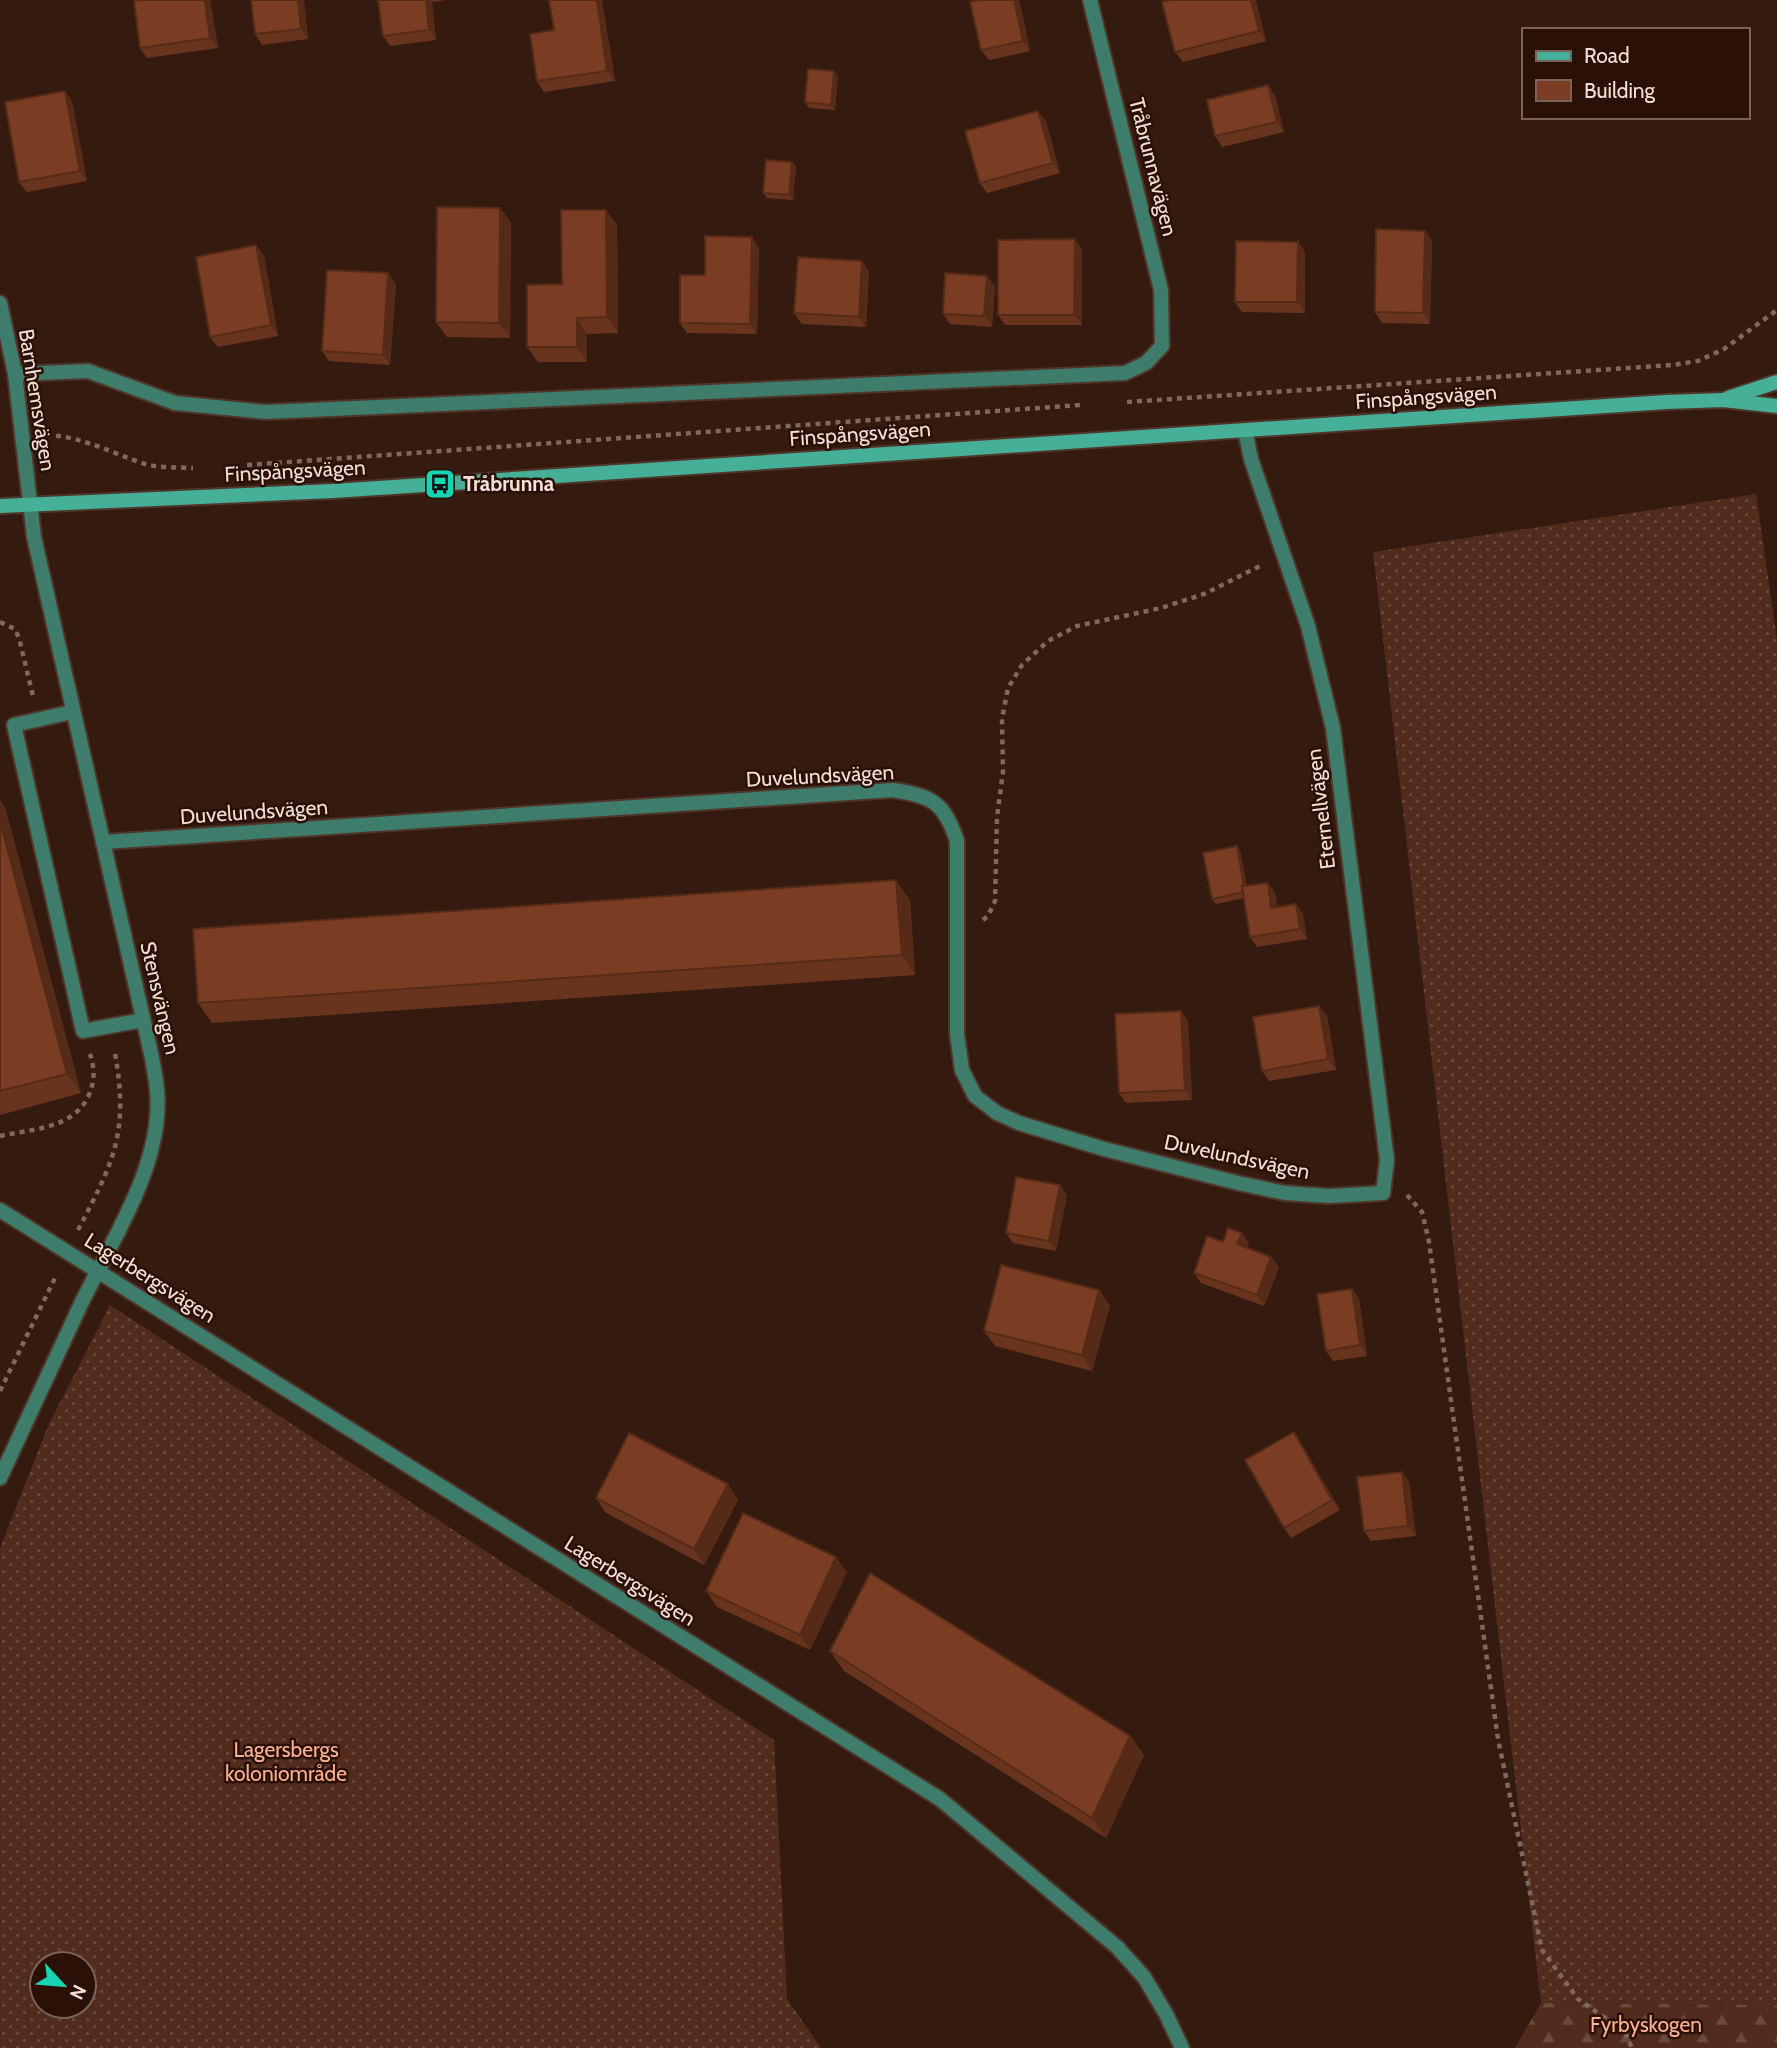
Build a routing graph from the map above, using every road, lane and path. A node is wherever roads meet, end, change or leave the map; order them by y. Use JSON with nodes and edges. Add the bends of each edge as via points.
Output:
{"nodes":[{"id":1,"x":1090,"y":0,"type":"edge"},
{"id":2,"x":0,"y":303,"type":"edge"},
{"id":3,"x":1777,"y":310,"type":"edge"},
{"id":4,"x":15,"y":374,"type":"junction"},
{"id":5,"x":1777,"y":382,"type":"edge"},
{"id":6,"x":1723,"y":400,"type":"junction"},
{"id":7,"x":1124,"y":402,"type":"dead end"},
{"id":8,"x":1083,"y":405,"type":"dead end"},
{"id":9,"x":1777,"y":406,"type":"edge"},
{"id":10,"x":1245,"y":430,"type":"junction"},
{"id":11,"x":23,"y":436,"type":"junction"},
{"id":12,"x":242,"y":466,"type":"dead end"},
{"id":13,"x":201,"y":469,"type":"dead end"},
{"id":14,"x":30,"y":503,"type":"junction"},
{"id":15,"x":0,"y":506,"type":"edge"},
{"id":16,"x":1284,"y":558,"type":"junction"},
{"id":17,"x":72,"y":712,"type":"junction"},
{"id":18,"x":103,"y":842,"type":"junction"},
{"id":19,"x":958,"y":931,"type":"junction"},
{"id":20,"x":143,"y":1020,"type":"junction"},
{"id":21,"x":83,"y":1031,"type":"junction"},
{"id":22,"x":0,"y":1136,"type":"edge"},
{"id":23,"x":1383,"y":1193,"type":"junction"},
{"id":24,"x":0,"y":1210,"type":"edge"},
{"id":25,"x":97,"y":1270,"type":"junction"},
{"id":26,"x":0,"y":1478,"type":"edge"},
{"id":27,"x":1182,"y":2048,"type":"edge"},
{"id":28,"x":1632,"y":2048,"type":"edge"}],
"edges":[{"from":1,"to":4,"type":"street","name":"Tråbrunnavägen","via":[[1161,290],[1162,345],[1146,363],[1125,373],[266,412],[175,403],[88,371]]},
{"from":2,"to":4,"type":"street","name":"Barnhemsvägen"},
{"from":3,"to":7,"type":"path","via":[[1724,349],[1672,365]]},
{"from":4,"to":11,"type":"street","name":"Barnhemsvägen"},
{"from":5,"to":6,"type":"main road","name":"Finspångsvägen"},
{"from":6,"to":9,"type":"main road","name":"Finspångsvägen"},
{"from":6,"to":10,"type":"main road","name":"Finspångsvägen"},
{"from":8,"to":12,"type":"path"},
{"from":10,"to":14,"type":"main road","name":"Finspångsvägen","via":[[333,491]]},
{"from":10,"to":16,"type":"street","name":"Eternellvägen"},
{"from":11,"to":13,"type":"path","via":[[70,436],[148,465]]},
{"from":11,"to":14,"type":"street","name":"Barnhemsvägen"},
{"from":14,"to":15,"type":"main road","name":"Finspångsvägen"},
{"from":14,"to":17,"type":"street","name":"Stensvängen","via":[[33,537]]},
{"from":16,"to":19,"type":"path","via":[[1161,608],[1077,625],[1048,641],[1022,665],[1007,688],[1002,719],[995,901],[988,916]]},
{"from":16,"to":23,"type":"street","name":"Eternellvägen","via":[[1308,626],[1333,728],[1387,1160]]},
{"from":17,"to":18,"type":"street","name":"Stensvängen"},
{"from":17,"to":21,"type":"street","via":[[14,725]]},
{"from":18,"to":19,"type":"street","name":"Duvelundsvägen","via":[[893,790],[934,802],[950,818],[957,841]]},
{"from":18,"to":20,"type":"street","name":"Stensvängen"},
{"from":19,"to":23,"type":"street","name":"Duvelundsvägen","via":[[957,1034],[962,1070],[975,1096],[997,1113],[1104,1149],[1285,1193]]},
{"from":20,"to":21,"type":"street"},
{"from":20,"to":25,"type":"street","name":"Stensvängen","via":[[158,1092],[155,1128],[133,1200]]},
{"from":21,"to":22,"type":"path","via":[[94,1082],[83,1107],[57,1125]]},
{"from":23,"to":28,"type":"path","via":[[1404,1192],[1412,1198],[1422,1212],[1429,1242],[1498,1740],[1542,1950],[1578,1999],[1625,2032]]},
{"from":24,"to":25,"type":"street","name":"Lagerbergsvägen"},
{"from":25,"to":26,"type":"street","name":"Stensvängen"},
{"from":25,"to":27,"type":"street","name":"Lagerbergsvägen","via":[[940,1799],[1117,1947],[1144,1977]]}]}
